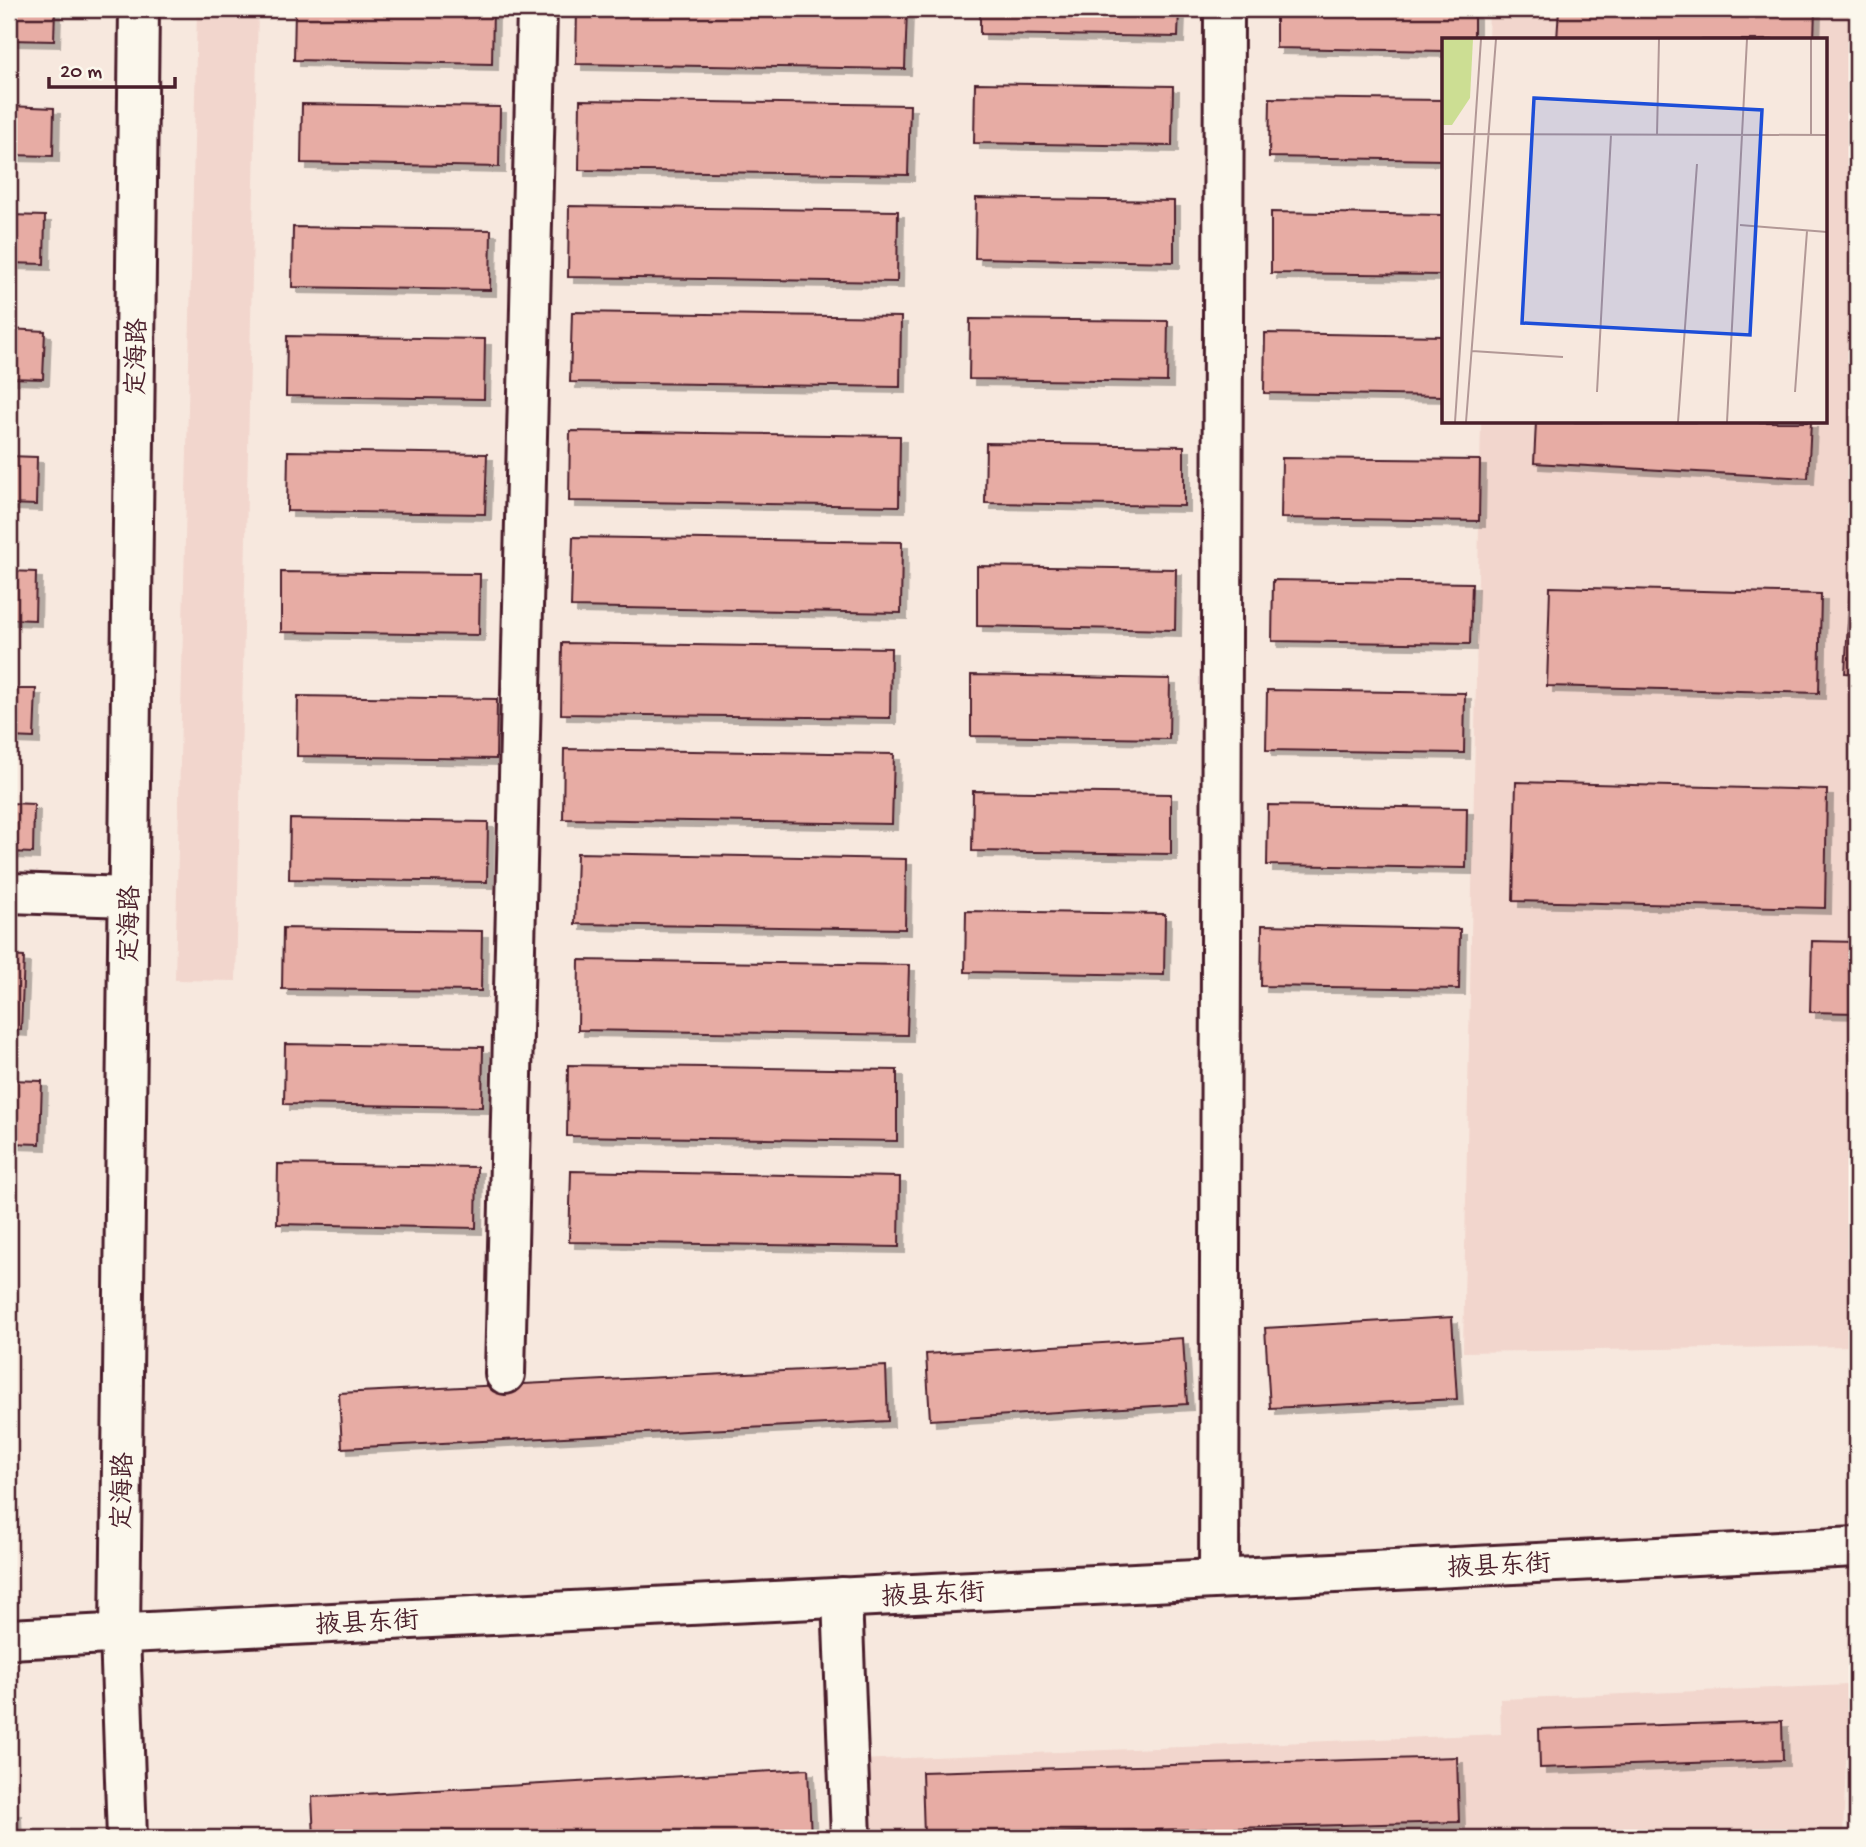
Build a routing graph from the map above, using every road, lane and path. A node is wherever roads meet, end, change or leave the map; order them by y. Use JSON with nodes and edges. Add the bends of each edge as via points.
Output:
{"nodes":[{"id":1,"x":139,"y":9,"type":"edge"},
{"id":2,"x":537,"y":9,"type":"edge"},
{"id":3,"x":1224,"y":9,"type":"edge"},
{"id":4,"x":9,"y":893,"type":"edge"},
{"id":5,"x":129,"y":897,"type":"junction"},
{"id":6,"x":505,"y":1374,"type":"dead end"},
{"id":7,"x":1857,"y":1547,"type":"edge"},
{"id":8,"x":1219,"y":1578,"type":"junction"},
{"id":9,"x":842,"y":1597,"type":"junction"},
{"id":10,"x":120,"y":1634,"type":"junction"},
{"id":11,"x":9,"y":1639,"type":"edge"},
{"id":12,"x":127,"y":1838,"type":"edge"},
{"id":13,"x":851,"y":1838,"type":"edge"}],
"edges":[{"from":1,"to":5,"type":"street","name":"定海路"},
{"from":2,"to":6,"type":"street"},
{"from":3,"to":8,"type":"street"},
{"from":4,"to":5,"type":"street"},
{"from":5,"to":10,"type":"street","name":"定海路"},
{"from":7,"to":8,"type":"street","name":"掖县东街"},
{"from":8,"to":9,"type":"street","name":"掖县东街"},
{"from":9,"to":10,"type":"street","name":"掖县东街"},
{"from":9,"to":13,"type":"street"},
{"from":10,"to":11,"type":"street","name":"掖县东街"},
{"from":10,"to":12,"type":"street","name":"定海路"}]}
